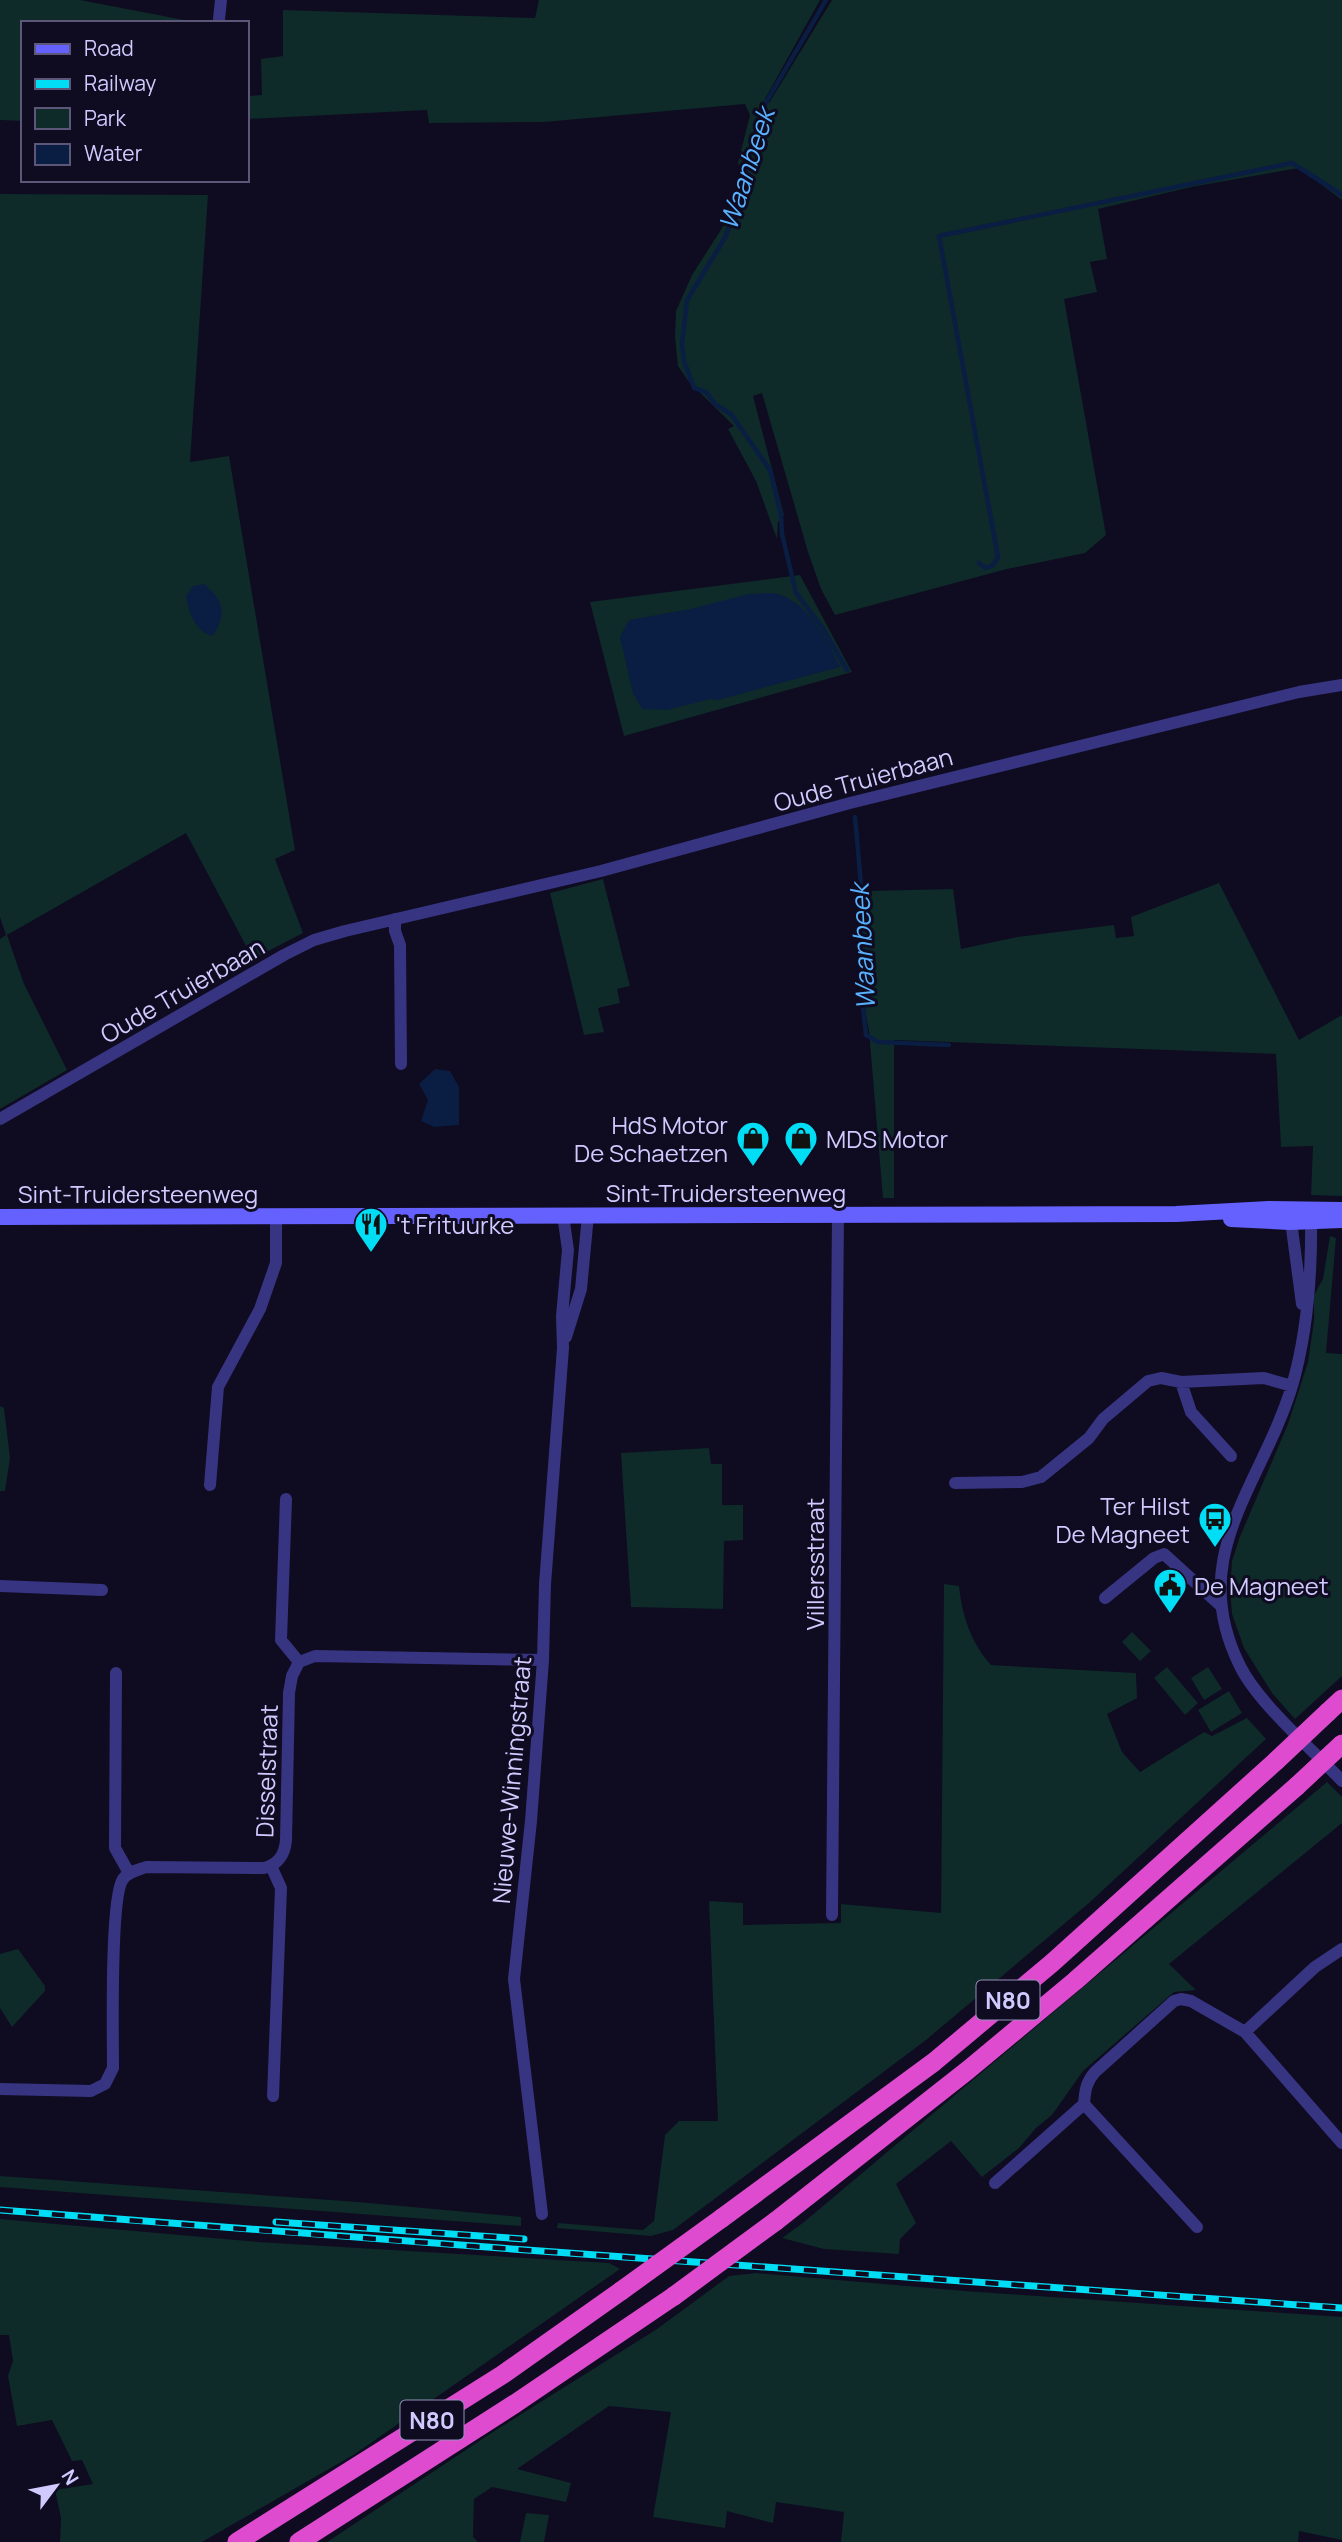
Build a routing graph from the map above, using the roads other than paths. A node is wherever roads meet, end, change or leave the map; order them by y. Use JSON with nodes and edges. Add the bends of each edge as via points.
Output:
{"nodes":[{"id":1,"x":221,"y":0,"type":"edge"},
{"id":2,"x":219,"y":19,"type":"dead end"},
{"id":3,"x":1342,"y":685,"type":"edge"},
{"id":4,"x":395,"y":919,"type":"junction"},
{"id":5,"x":401,"y":1065,"type":"dead end"},
{"id":6,"x":0,"y":1119,"type":"edge"},
{"id":7,"x":1342,"y":1210,"type":"edge"},
{"id":8,"x":563,"y":1214,"type":"junction"},
{"id":9,"x":838,"y":1214,"type":"junction"},
{"id":10,"x":276,"y":1215,"type":"junction"},
{"id":11,"x":588,"y":1215,"type":"junction"},
{"id":12,"x":1290,"y":1215,"type":"junction"},
{"id":13,"x":1311,"y":1215,"type":"junction"},
{"id":14,"x":0,"y":1217,"type":"edge"},
{"id":15,"x":1342,"y":1220,"type":"edge"},
{"id":16,"x":1304,"y":1318,"type":"junction"},
{"id":17,"x":563,"y":1348,"type":"junction"},
{"id":18,"x":1181,"y":1382,"type":"junction"},
{"id":19,"x":1292,"y":1386,"type":"junction"},
{"id":20,"x":1231,"y":1456,"type":"dead end"},
{"id":21,"x":955,"y":1483,"type":"dead end"},
{"id":22,"x":210,"y":1485,"type":"dead end"},
{"id":23,"x":286,"y":1499,"type":"dead end"},
{"id":24,"x":0,"y":1586,"type":"edge"},
{"id":25,"x":102,"y":1590,"type":"dead end"},
{"id":26,"x":1105,"y":1598,"type":"dead end"},
{"id":27,"x":1220,"y":1605,"type":"junction"},
{"id":28,"x":543,"y":1660,"type":"junction"},
{"id":29,"x":299,"y":1662,"type":"junction"},
{"id":30,"x":117,"y":1673,"type":"dead end"},
{"id":31,"x":1335,"y":1706,"type":"edge"},
{"id":32,"x":1342,"y":1744,"type":"edge"},
{"id":33,"x":1342,"y":1781,"type":"edge"},
{"id":34,"x":271,"y":1866,"type":"junction"},
{"id":35,"x":129,"y":1873,"type":"junction"},
{"id":36,"x":832,"y":1915,"type":"dead end"},
{"id":37,"x":1342,"y":1949,"type":"edge"},
{"id":38,"x":1245,"y":2032,"type":"junction"},
{"id":39,"x":0,"y":2089,"type":"edge"},
{"id":40,"x":273,"y":2096,"type":"dead end"},
{"id":41,"x":1084,"y":2104,"type":"junction"},
{"id":42,"x":1342,"y":2143,"type":"edge"},
{"id":43,"x":995,"y":2183,"type":"dead end"},
{"id":44,"x":542,"y":2214,"type":"dead end"},
{"id":45,"x":1197,"y":2227,"type":"dead end"},
{"id":46,"x":237,"y":2542,"type":"edge"},
{"id":47,"x":299,"y":2542,"type":"edge"}],
"edges":[{"from":1,"to":2,"type":"street"},
{"from":3,"to":4,"type":"street","name":"Oude Truierbaan","via":[[1077,746]]},
{"from":4,"to":5,"type":"street","via":[[401,944]]},
{"from":4,"to":6,"type":"street","name":"Oude Truierbaan","via":[[305,944]]},
{"from":7,"to":13,"type":"main road","name":"Sint-Truidersteenweg"},
{"from":8,"to":10,"type":"main road","name":"Sint-Truidersteenweg"},
{"from":8,"to":11,"type":"main road","name":"Sint-Truidersteenweg"},
{"from":8,"to":17,"type":"street","name":"Nieuwe-Winningstraat","via":[[568,1250]]},
{"from":9,"to":11,"type":"main road","name":"Sint-Truidersteenweg"},
{"from":9,"to":12,"type":"main road","name":"Sint-Truidersteenweg"},
{"from":9,"to":36,"type":"street","name":"Villersstraat"},
{"from":10,"to":14,"type":"main road","name":"Sint-Truidersteenweg"},
{"from":10,"to":22,"type":"street","name":"Sint-Truidersteenweg","via":[[276,1263],[260,1309],[218,1387]]},
{"from":11,"to":17,"type":"street","name":"Nieuwe-Winningstraat","via":[[581,1289]]},
{"from":12,"to":13,"type":"main road","name":"Sint-Truidersteenweg"},
{"from":12,"to":16,"type":"street"},
{"from":13,"to":15,"type":"main road","name":"Sint-Truidersteenweg"},
{"from":13,"to":16,"type":"street"},
{"from":16,"to":19,"type":"street"},
{"from":17,"to":28,"type":"street","name":"Nieuwe-Winningstraat"},
{"from":18,"to":19,"type":"street","via":[[1264,1378]]},
{"from":18,"to":20,"type":"street","via":[[1191,1412]]},
{"from":18,"to":21,"type":"street","via":[[1147,1381],[1041,1477],[1022,1482]]},
{"from":19,"to":27,"type":"street","via":[[1229,1534],[1221,1568]]},
{"from":23,"to":29,"type":"street","via":[[281,1640]]},
{"from":24,"to":25,"type":"street"},
{"from":26,"to":27,"type":"street","via":[[1164,1554]]},
{"from":27,"to":33,"type":"street","via":[[1241,1668]]},
{"from":28,"to":29,"type":"street","via":[[315,1656]]},
{"from":28,"to":44,"type":"street","name":"Nieuwe-Winningstraat","via":[[514,1979]]},
{"from":29,"to":34,"type":"street","name":"Disselstraat","via":[[289,1693],[285,1849]]},
{"from":30,"to":35,"type":"street","via":[[115,1848]]},
{"from":31,"to":46,"type":"highway","number":"N80","bridge":true,"via":[[1052,1963],[934,2062],[502,2375]]},
{"from":32,"to":47,"type":"highway","number":"N80","bridge":true,"via":[[1075,1981],[776,2221],[516,2403]]},
{"from":34,"to":35,"type":"street","name":"Disselstraat","via":[[146,1867]]},
{"from":34,"to":40,"type":"street","via":[[281,1888]]},
{"from":35,"to":39,"type":"street","via":[[119,1887],[115,1922],[113,2068],[105,2084],[91,2091]]},
{"from":37,"to":38,"type":"street","via":[[1315,1967]]},
{"from":38,"to":41,"type":"street","via":[[1191,2001],[1174,2001],[1095,2072]]},
{"from":38,"to":42,"type":"street"},
{"from":41,"to":43,"type":"street"},
{"from":41,"to":45,"type":"street"}]}
